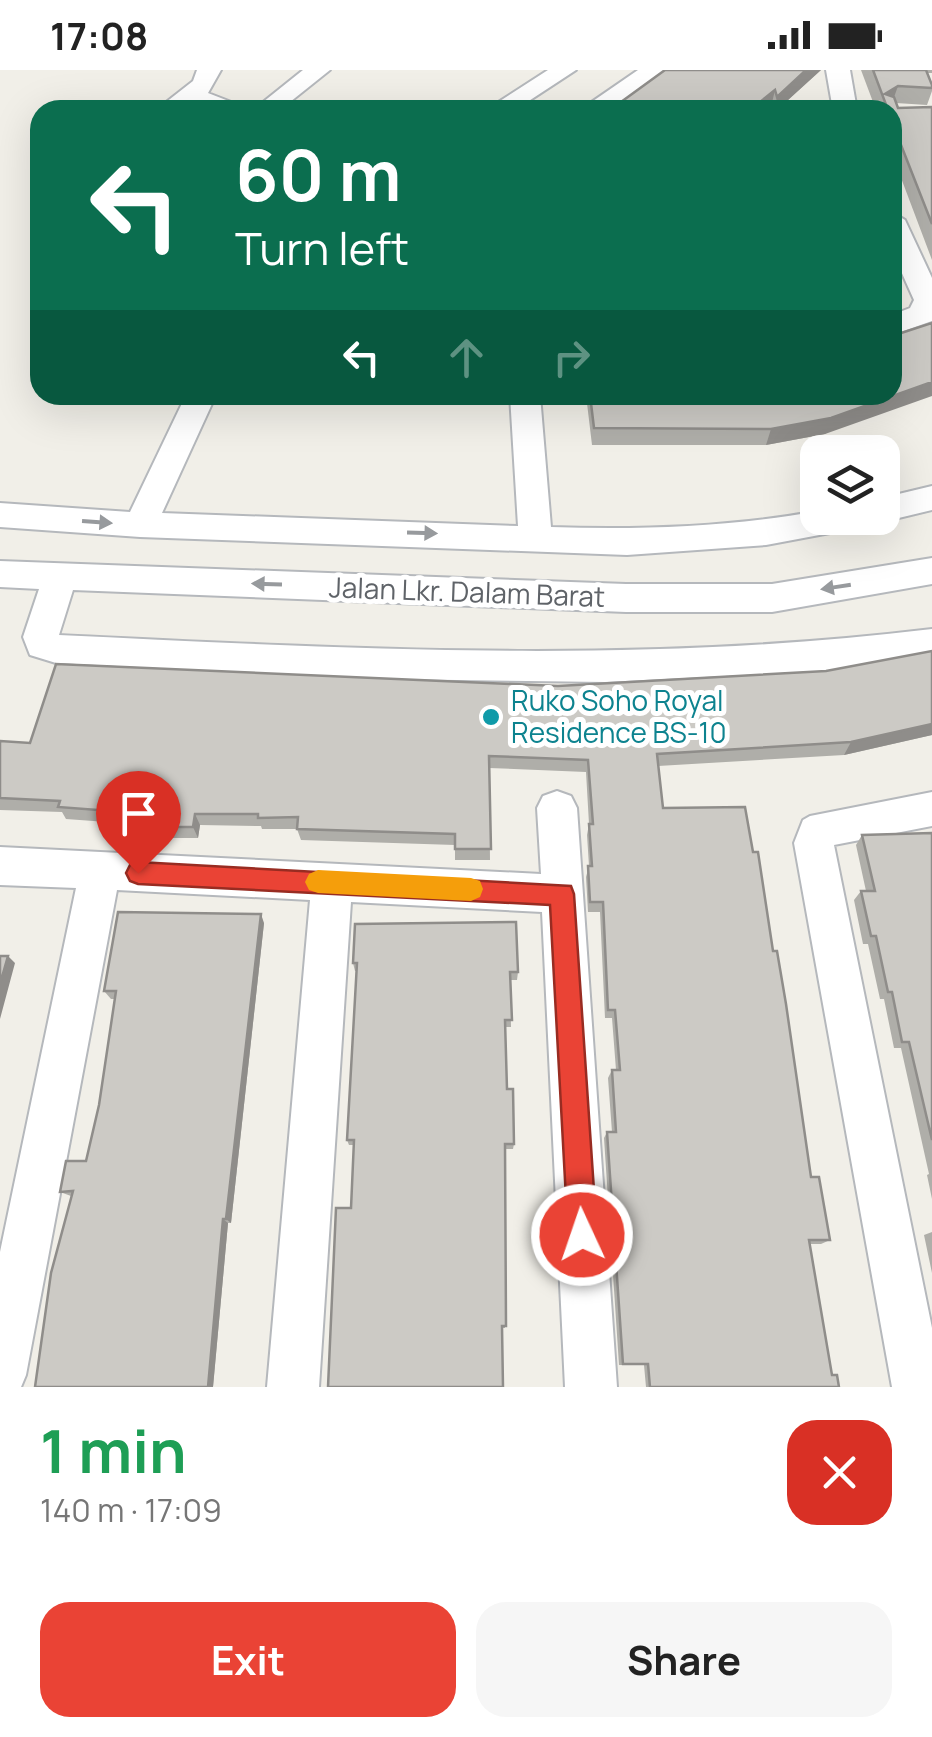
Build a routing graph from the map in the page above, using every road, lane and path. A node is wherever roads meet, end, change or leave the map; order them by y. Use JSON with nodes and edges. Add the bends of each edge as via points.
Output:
{"nodes":[{"id":1,"x":209,"y":70,"type":"edge"},
{"id":2,"x":318,"y":70,"type":"edge"},
{"id":3,"x":564,"y":70,"type":"edge"},
{"id":4,"x":654,"y":70,"type":"edge"},
{"id":5,"x":838,"y":70,"type":"edge"},
{"id":6,"x":285,"y":80,"type":"edge"},
{"id":7,"x":190,"y":94,"type":"junction"},
{"id":8,"x":182,"y":100,"type":"edge"},
{"id":9,"x":205,"y":100,"type":"edge"},
{"id":10,"x":514,"y":100,"type":"edge"},
{"id":11,"x":608,"y":100,"type":"edge"},
{"id":12,"x":844,"y":100,"type":"edge"},
{"id":13,"x":902,"y":242,"type":"edge"},
{"id":14,"x":902,"y":322,"type":"edge"},
{"id":15,"x":196,"y":405,"type":"edge"},
{"id":16,"x":526,"y":405,"type":"edge"},
{"id":17,"x":932,"y":498,"type":"edge"},
{"id":18,"x":900,"y":506,"type":"edge"},
{"id":19,"x":0,"y":515,"type":"edge"},
{"id":20,"x":140,"y":525,"type":"junction"},
{"id":21,"x":800,"y":527,"type":"edge"},
{"id":22,"x":535,"y":536,"type":"junction"},
{"id":23,"x":932,"y":571,"type":"edge"},
{"id":24,"x":0,"y":574,"type":"edge"},
{"id":25,"x":60,"y":576,"type":"junction"},
{"id":26,"x":932,"y":643,"type":"edge"},
{"id":27,"x":557,"y":808,"type":"dead end"},
{"id":28,"x":932,"y":809,"type":"edge"},
{"id":29,"x":0,"y":866,"type":"edge"},
{"id":30,"x":100,"y":871,"type":"junction"},
{"id":31,"x":332,"y":882,"type":"junction"},
{"id":32,"x":562,"y":894,"type":"junction"},
{"id":33,"x":0,"y":1375,"type":"edge"},
{"id":34,"x":293,"y":1387,"type":"edge"},
{"id":35,"x":591,"y":1387,"type":"edge"},
{"id":36,"x":918,"y":1387,"type":"edge"}],
"edges":[{"from":1,"to":7,"type":"street"},
{"from":2,"to":6,"type":"street"},
{"from":3,"to":10,"type":"street"},
{"from":4,"to":11,"type":"street"},
{"from":5,"to":12,"type":"street"},
{"from":7,"to":8,"type":"street"},
{"from":7,"to":9,"type":"street"},
{"from":13,"to":14,"type":"street","via":[[928,300],[922,314]]},
{"from":15,"to":20,"type":"street"},
{"from":16,"to":22,"type":"street"},
{"from":17,"to":18,"type":"street"},
{"from":19,"to":20,"type":"street","name":"Jalan Lkr. Dalam Barat","one_way":true},
{"from":20,"to":22,"type":"street","name":"Jalan Lkr. Dalam Barat","one_way":true},
{"from":21,"to":22,"type":"street","name":"Jalan Lkr. Dalam Barat","via":[[647,541]]},
{"from":23,"to":25,"type":"street","name":"Jalan Lkr. Dalam Barat","one_way":true,"via":[[772,598]]},
{"from":24,"to":25,"type":"street","name":"Jalan Lkr. Dalam Barat"},
{"from":25,"to":26,"type":"street","via":[[40,637],[56,649],[714,668]]},
{"from":27,"to":32,"type":"street"},
{"from":28,"to":36,"type":"street","via":[[824,830],[814,843]]},
{"from":29,"to":30,"type":"street"},
{"from":30,"to":31,"type":"street"},
{"from":30,"to":33,"type":"street"},
{"from":31,"to":32,"type":"street"},
{"from":31,"to":34,"type":"street"},
{"from":32,"to":35,"type":"street"}]}
